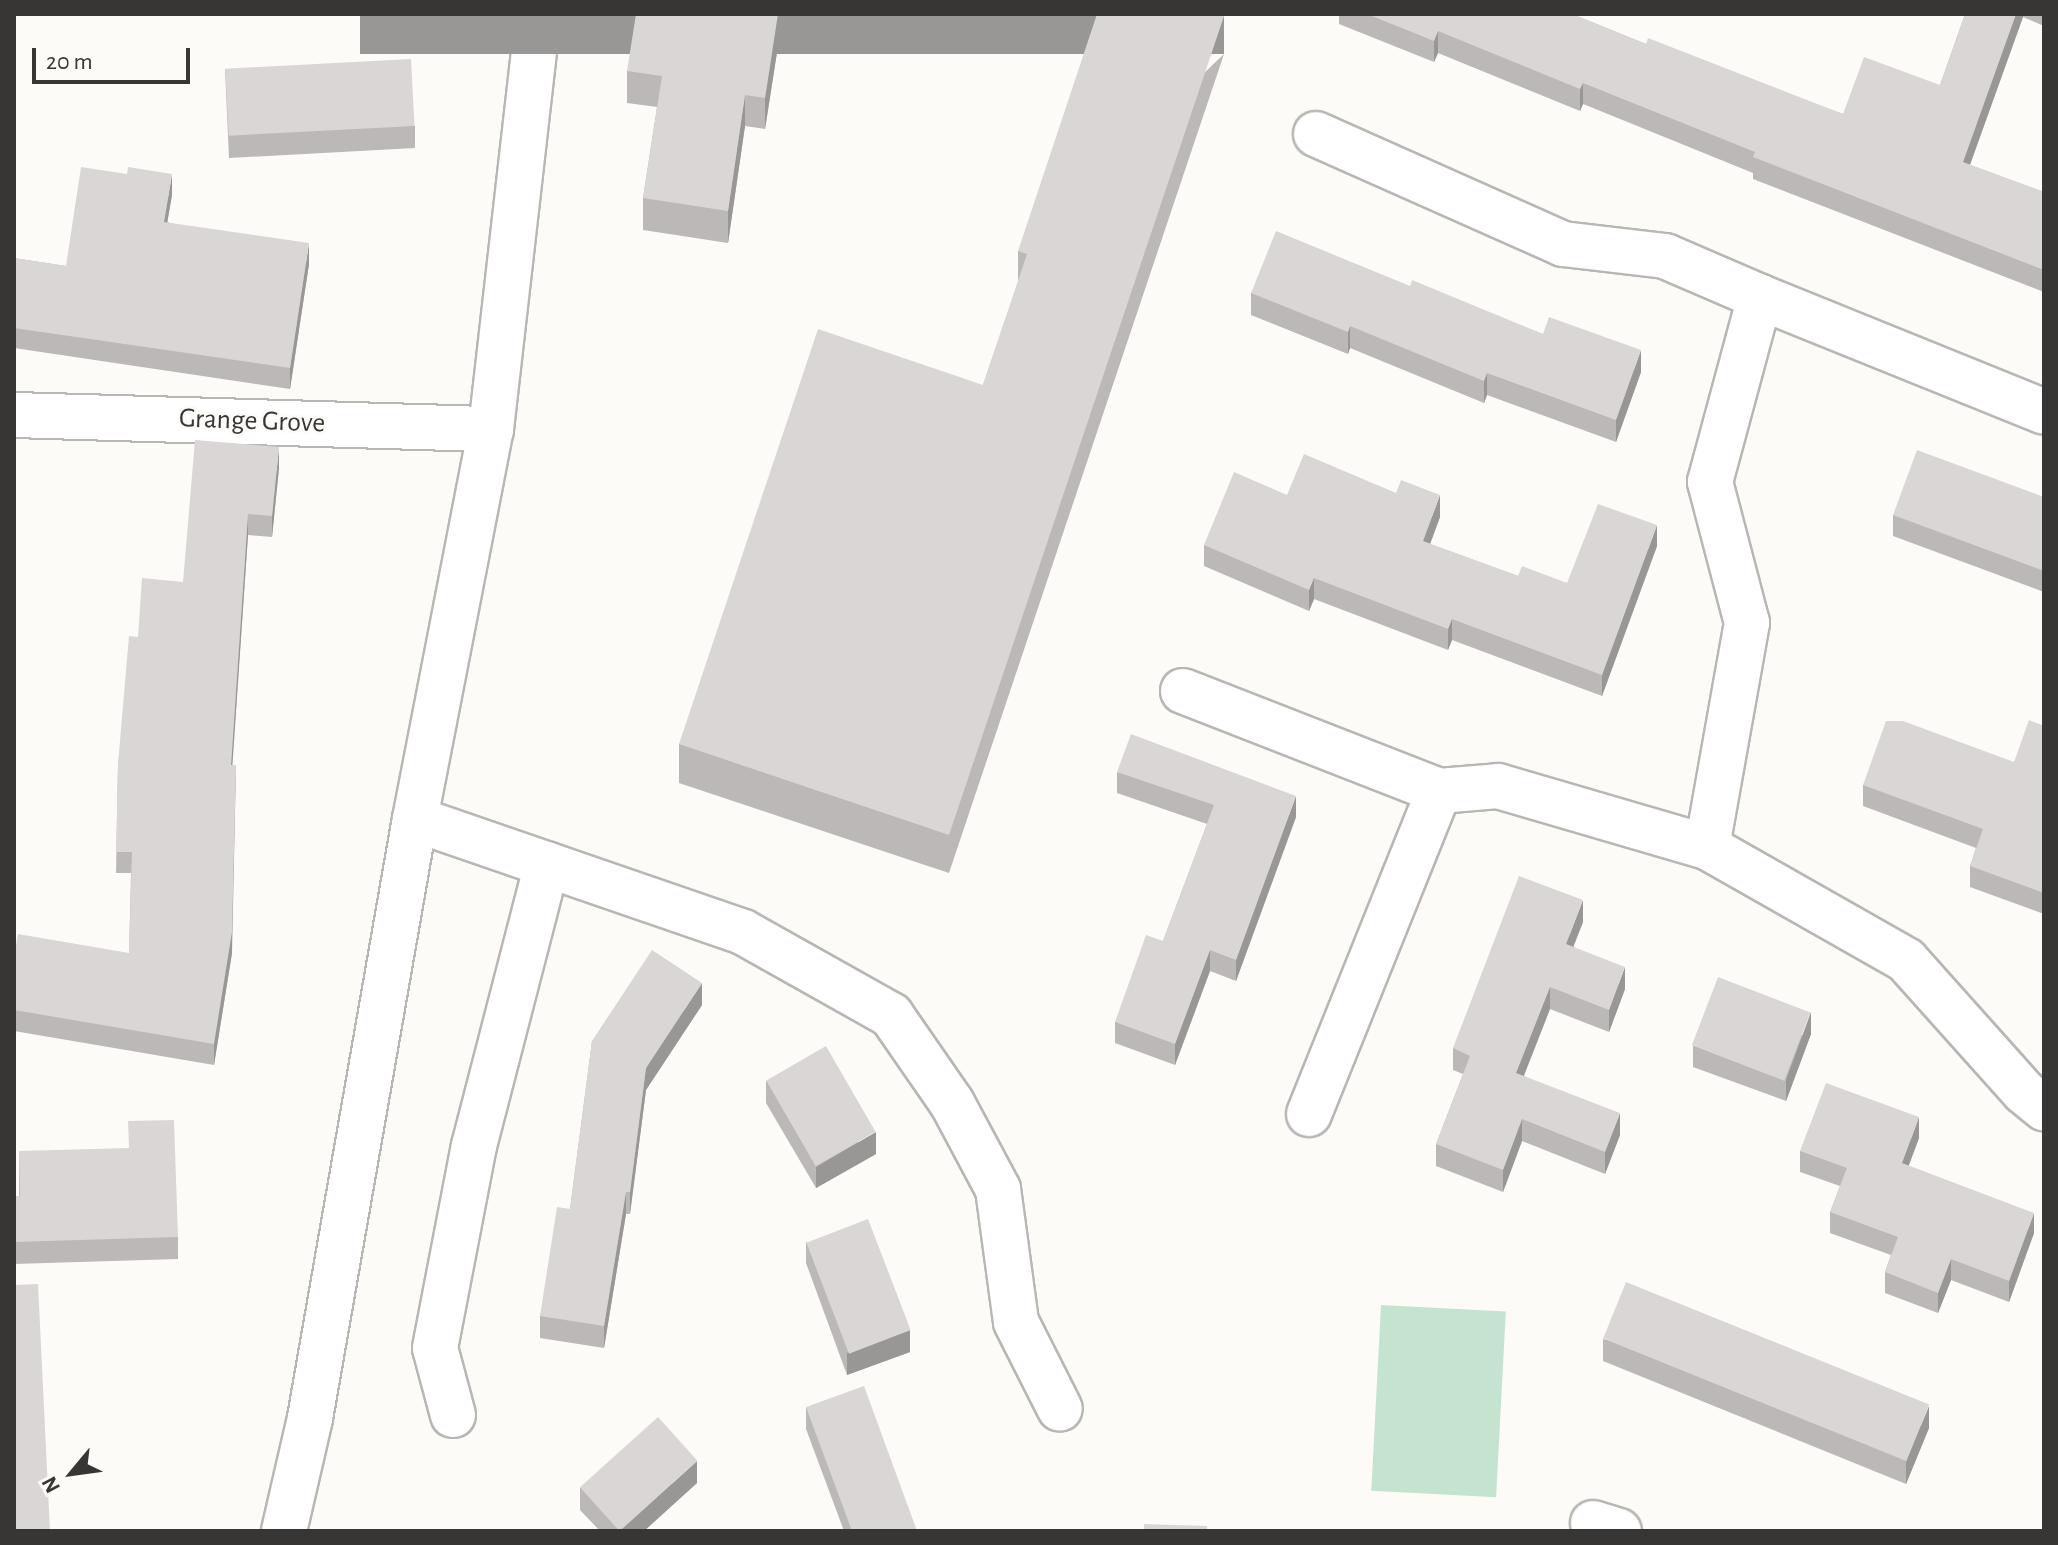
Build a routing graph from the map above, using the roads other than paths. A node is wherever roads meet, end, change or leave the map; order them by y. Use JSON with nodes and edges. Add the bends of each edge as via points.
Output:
{"nodes":[{"id":1,"x":538,"y":14,"type":"edge"},
{"id":2,"x":1316,"y":134,"type":"dead end"},
{"id":3,"x":1760,"y":297,"type":"junction"},
{"id":4,"x":2044,"y":412,"type":"edge"},
{"id":5,"x":14,"y":415,"type":"edge"},
{"id":6,"x":491,"y":429,"type":"junction"},
{"id":7,"x":1183,"y":691,"type":"dead end"},
{"id":8,"x":1439,"y":791,"type":"junction"},
{"id":9,"x":415,"y":819,"type":"junction"},
{"id":10,"x":1707,"y":847,"type":"junction"},
{"id":11,"x":547,"y":864,"type":"junction"},
{"id":12,"x":2044,"y":1108,"type":"edge"},
{"id":13,"x":1309,"y":1114,"type":"dead end"},
{"id":14,"x":1060,"y":1409,"type":"dead end"},
{"id":15,"x":453,"y":1415,"type":"dead end"},
{"id":16,"x":284,"y":1531,"type":"edge"}],
"edges":[{"from":1,"to":6,"type":"street"},
{"from":2,"to":3,"type":"street","via":[[1563,244],[1665,256]]},
{"from":3,"to":4,"type":"street"},
{"from":3,"to":10,"type":"street","via":[[1710,482],[1747,623]]},
{"from":5,"to":6,"type":"street","name":"Grange Grove"},
{"from":6,"to":9,"type":"street"},
{"from":7,"to":8,"type":"street"},
{"from":8,"to":10,"type":"street","via":[[1498,786]]},
{"from":8,"to":13,"type":"street"},
{"from":9,"to":11,"type":"street"},
{"from":9,"to":16,"type":"street","via":[[313,1403]]},
{"from":10,"to":12,"type":"street","via":[[1906,960]]},
{"from":11,"to":14,"type":"street","via":[[743,932],[891,1015],[952,1103],[998,1189],[1016,1322]]},
{"from":11,"to":15,"type":"street","via":[[474,1146],[435,1348]]}]}
